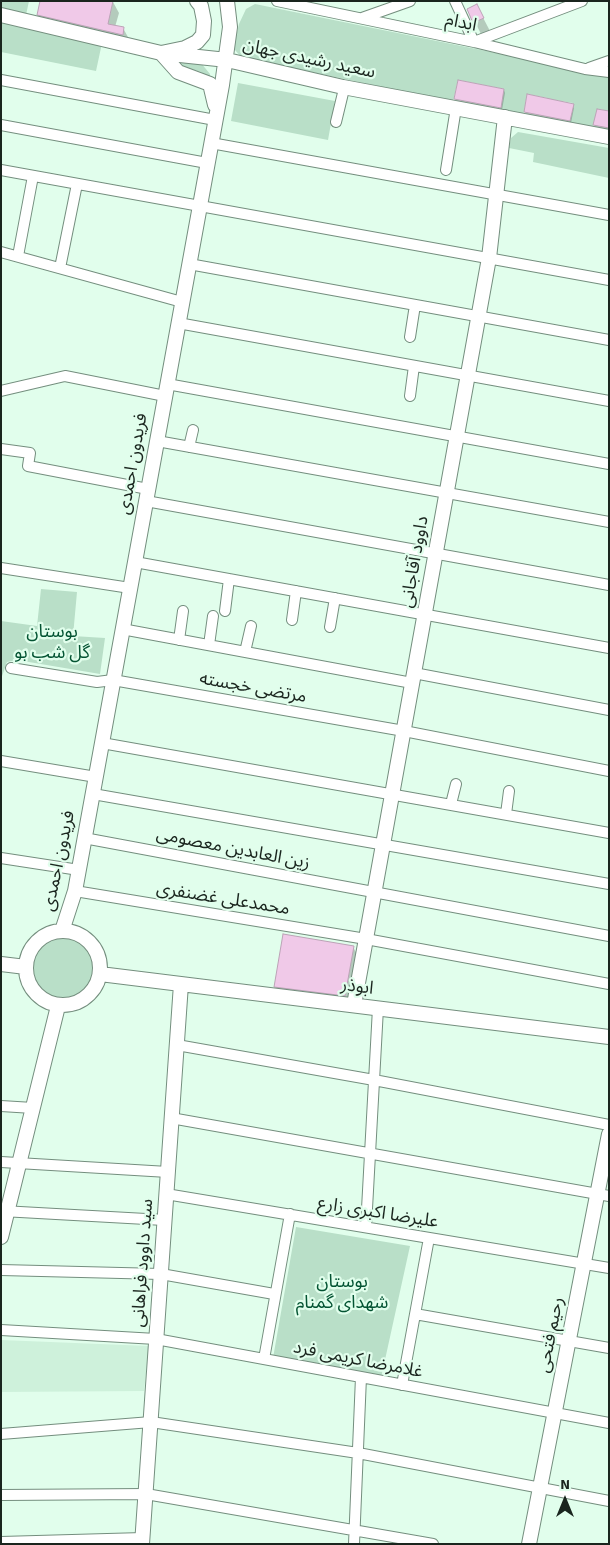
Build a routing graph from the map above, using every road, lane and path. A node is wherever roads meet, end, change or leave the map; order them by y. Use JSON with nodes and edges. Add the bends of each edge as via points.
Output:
{"nodes":[{"id":1,"x":197,"y":1,"type":"edge"},
{"id":2,"x":227,"y":1,"type":"edge"},
{"id":3,"x":277,"y":1,"type":"edge"},
{"id":4,"x":410,"y":1,"type":"edge"},
{"id":5,"x":455,"y":1,"type":"edge"},
{"id":6,"x":582,"y":1,"type":"edge"},
{"id":7,"x":1,"y":15,"type":"edge"},
{"id":8,"x":361,"y":19,"type":"junction"},
{"id":9,"x":474,"y":42,"type":"junction"},
{"id":10,"x":162,"y":53,"type":"junction"},
{"id":11,"x":227,"y":60,"type":"junction"},
{"id":12,"x":609,"y":61,"type":"edge"},
{"id":13,"x":586,"y":69,"type":"junction"},
{"id":14,"x":609,"y":72,"type":"edge"},
{"id":15,"x":1,"y":80,"type":"edge"},
{"id":16,"x":222,"y":85,"type":"junction"},
{"id":17,"x":343,"y":90,"type":"junction"},
{"id":18,"x":456,"y":111,"type":"junction"},
{"id":19,"x":215,"y":120,"type":"junction"},
{"id":20,"x":504,"y":121,"type":"junction"},
{"id":21,"x":336,"y":122,"type":"dead end"},
{"id":22,"x":1,"y":126,"type":"edge"},
{"id":23,"x":609,"y":137,"type":"edge"},
{"id":24,"x":211,"y":143,"type":"junction"},
{"id":25,"x":609,"y":145,"type":"edge"},
{"id":26,"x":207,"y":163,"type":"junction"},
{"id":27,"x":1,"y":170,"type":"edge"},
{"id":28,"x":446,"y":170,"type":"dead end"},
{"id":29,"x":33,"y":176,"type":"junction"},
{"id":30,"x":76,"y":184,"type":"junction"},
{"id":31,"x":496,"y":195,"type":"junction"},
{"id":32,"x":199,"y":206,"type":"junction"},
{"id":33,"x":609,"y":215,"type":"edge"},
{"id":34,"x":1,"y":252,"type":"edge"},
{"id":35,"x":18,"y":256,"type":"junction"},
{"id":36,"x":489,"y":258,"type":"junction"},
{"id":37,"x":189,"y":264,"type":"junction"},
{"id":38,"x":60,"y":268,"type":"junction"},
{"id":39,"x":609,"y":280,"type":"edge"},
{"id":40,"x":182,"y":302,"type":"junction"},
{"id":41,"x":415,"y":305,"type":"junction"},
{"id":42,"x":478,"y":317,"type":"junction"},
{"id":43,"x":178,"y":323,"type":"junction"},
{"id":44,"x":410,"y":337,"type":"dead end"},
{"id":45,"x":609,"y":340,"type":"edge"},
{"id":46,"x":414,"y":366,"type":"junction"},
{"id":47,"x":468,"y":375,"type":"junction"},
{"id":48,"x":166,"y":390,"type":"junction"},
{"id":49,"x":1,"y":391,"type":"edge"},
{"id":50,"x":410,"y":396,"type":"dead end"},
{"id":51,"x":609,"y":401,"type":"edge"},
{"id":52,"x":192,"y":430,"type":"dead end"},
{"id":53,"x":457,"y":436,"type":"junction"},
{"id":54,"x":156,"y":442,"type":"junction"},
{"id":55,"x":189,"y":447,"type":"junction"},
{"id":56,"x":1,"y":449,"type":"edge"},
{"id":57,"x":609,"y":464,"type":"edge"},
{"id":58,"x":447,"y":493,"type":"junction"},
{"id":59,"x":147,"y":495,"type":"junction"},
{"id":60,"x":609,"y":522,"type":"edge"},
{"id":61,"x":436,"y":554,"type":"junction"},
{"id":62,"x":135,"y":562,"type":"junction"},
{"id":63,"x":1,"y":568,"type":"edge"},
{"id":64,"x":229,"y":579,"type":"junction"},
{"id":65,"x":609,"y":585,"type":"edge"},
{"id":66,"x":130,"y":588,"type":"junction"},
{"id":67,"x":296,"y":591,"type":"junction"},
{"id":68,"x":335,"y":598,"type":"junction"},
{"id":69,"x":184,"y":611,"type":"dead end"},
{"id":70,"x":225,"y":611,"type":"dead end"},
{"id":71,"x":425,"y":614,"type":"junction"},
{"id":72,"x":213,"y":616,"type":"dead end"},
{"id":73,"x":292,"y":620,"type":"dead end"},
{"id":74,"x":251,"y":626,"type":"dead end"},
{"id":75,"x":330,"y":627,"type":"dead end"},
{"id":76,"x":122,"y":629,"type":"junction"},
{"id":77,"x":179,"y":640,"type":"junction"},
{"id":78,"x":209,"y":645,"type":"junction"},
{"id":79,"x":609,"y":648,"type":"edge"},
{"id":80,"x":245,"y":652,"type":"junction"},
{"id":81,"x":11,"y":668,"type":"dead end"},
{"id":82,"x":413,"y":678,"type":"junction"},
{"id":83,"x":113,"y":680,"type":"junction"},
{"id":84,"x":609,"y":710,"type":"edge"},
{"id":85,"x":404,"y":731,"type":"junction"},
{"id":86,"x":102,"y":743,"type":"junction"},
{"id":87,"x":1,"y":761,"type":"edge"},
{"id":88,"x":609,"y":771,"type":"edge"},
{"id":89,"x":96,"y":777,"type":"junction"},
{"id":90,"x":456,"y":784,"type":"dead end"},
{"id":91,"x":509,"y":791,"type":"dead end"},
{"id":92,"x":92,"y":794,"type":"junction"},
{"id":93,"x":393,"y":794,"type":"junction"},
{"id":94,"x":451,"y":804,"type":"junction"},
{"id":95,"x":506,"y":814,"type":"junction"},
{"id":96,"x":609,"y":833,"type":"edge"},
{"id":97,"x":84,"y":838,"type":"junction"},
{"id":98,"x":384,"y":844,"type":"junction"},
{"id":99,"x":1,"y":858,"type":"edge"},
{"id":100,"x":79,"y":870,"type":"junction"},
{"id":101,"x":609,"y":884,"type":"edge"},
{"id":102,"x":75,"y":891,"type":"junction"},
{"id":103,"x":375,"y":892,"type":"junction"},
{"id":104,"x":62,"y":931,"type":"junction"},
{"id":105,"x":609,"y":936,"type":"edge"},
{"id":106,"x":366,"y":939,"type":"junction"},
{"id":107,"x":1,"y":964,"type":"edge"},
{"id":108,"x":26,"y":967,"type":"junction"},
{"id":109,"x":100,"y":974,"type":"junction"},
{"id":110,"x":181,"y":984,"type":"junction"},
{"id":111,"x":609,"y":984,"type":"edge"},
{"id":112,"x":354,"y":1005,"type":"junction"},
{"id":113,"x":58,"y":1006,"type":"junction"},
{"id":114,"x":378,"y":1008,"type":"junction"},
{"id":115,"x":609,"y":1036,"type":"edge"},
{"id":116,"x":176,"y":1045,"type":"junction"},
{"id":117,"x":374,"y":1080,"type":"junction"},
{"id":118,"x":1,"y":1106,"type":"edge"},
{"id":119,"x":33,"y":1108,"type":"junction"},
{"id":120,"x":171,"y":1118,"type":"junction"},
{"id":121,"x":609,"y":1125,"type":"edge"},
{"id":122,"x":609,"y":1134,"type":"edge"},
{"id":123,"x":370,"y":1152,"type":"junction"},
{"id":124,"x":1,"y":1162,"type":"edge"},
{"id":125,"x":19,"y":1164,"type":"junction"},
{"id":126,"x":168,"y":1172,"type":"junction"},
{"id":127,"x":166,"y":1194,"type":"junction"},
{"id":128,"x":603,"y":1194,"type":"edge"},
{"id":129,"x":4,"y":1211,"type":"edge"},
{"id":130,"x":290,"y":1214,"type":"junction"},
{"id":131,"x":164,"y":1220,"type":"junction"},
{"id":132,"x":366,"y":1227,"type":"junction"},
{"id":133,"x":1,"y":1238,"type":"edge"},
{"id":134,"x":430,"y":1238,"type":"junction"},
{"id":135,"x":584,"y":1263,"type":"junction"},
{"id":136,"x":609,"y":1268,"type":"edge"},
{"id":137,"x":1,"y":1270,"type":"edge"},
{"id":138,"x":161,"y":1274,"type":"junction"},
{"id":139,"x":274,"y":1294,"type":"junction"},
{"id":140,"x":415,"y":1314,"type":"junction"},
{"id":141,"x":1,"y":1330,"type":"edge"},
{"id":142,"x":156,"y":1339,"type":"junction"},
{"id":143,"x":568,"y":1341,"type":"junction"},
{"id":144,"x":609,"y":1348,"type":"edge"},
{"id":145,"x":264,"y":1359,"type":"junction"},
{"id":146,"x":361,"y":1377,"type":"junction"},
{"id":147,"x":402,"y":1385,"type":"junction"},
{"id":148,"x":554,"y":1413,"type":"junction"},
{"id":149,"x":150,"y":1422,"type":"junction"},
{"id":150,"x":609,"y":1423,"type":"edge"},
{"id":151,"x":1,"y":1434,"type":"edge"},
{"id":152,"x":358,"y":1453,"type":"junction"},
{"id":153,"x":540,"y":1488,"type":"junction"},
{"id":154,"x":146,"y":1494,"type":"junction"},
{"id":155,"x":1,"y":1495,"type":"edge"},
{"id":156,"x":609,"y":1501,"type":"edge"},
{"id":157,"x":355,"y":1530,"type":"junction"},
{"id":158,"x":143,"y":1541,"type":"edge"},
{"id":159,"x":1,"y":1542,"type":"edge"},
{"id":160,"x":354,"y":1544,"type":"edge"},
{"id":161,"x":433,"y":1544,"type":"edge"},
{"id":162,"x":529,"y":1544,"type":"edge"}],
"edges":[{"from":1,"to":10,"type":"street","via":[[204,21],[203,35],[185,48]]},
{"from":2,"to":11,"type":"street","name":"فریدون احمدی","via":[[230,27]]},
{"from":3,"to":8,"type":"street","name":"ابدام"},
{"from":4,"to":8,"type":"street"},
{"from":5,"to":9,"type":"street"},
{"from":6,"to":9,"type":"street"},
{"from":7,"to":10,"type":"street","name":"سعید رشیدی جهان"},
{"from":8,"to":9,"type":"street","name":"ابدام"},
{"from":9,"to":13,"type":"street","name":"ابدام"},
{"from":10,"to":11,"type":"street","name":"سعید رشیدی جهان"},
{"from":10,"to":19,"type":"street","via":[[178,72],[210,84],[215,100]]},
{"from":11,"to":16,"type":"street","name":"فریدون احمدی"},
{"from":11,"to":17,"type":"street","name":"سعید رشیدی جهان"},
{"from":12,"to":13,"type":"street"},
{"from":13,"to":14,"type":"street","name":"ابدام"},
{"from":15,"to":19,"type":"street"},
{"from":16,"to":17,"type":"street","name":"سعید رشیدی جهان","via":[[240,71]]},
{"from":16,"to":19,"type":"street","name":"فریدون احمدی"},
{"from":17,"to":18,"type":"street","name":"سعید رشیدی جهان"},
{"from":17,"to":21,"type":"street"},
{"from":18,"to":20,"type":"street","name":"سعید رشیدی جهان"},
{"from":18,"to":28,"type":"street"},
{"from":19,"to":24,"type":"street","name":"فریدون احمدی"},
{"from":20,"to":23,"type":"street","name":"سعید رشیدی جهان"},
{"from":20,"to":25,"type":"street","name":"سعید رشیدی جهان"},
{"from":20,"to":31,"type":"street","name":"داوود آقاجانی"},
{"from":22,"to":26,"type":"street"},
{"from":24,"to":26,"type":"street","name":"فریدون احمدی"},
{"from":24,"to":31,"type":"street"},
{"from":26,"to":32,"type":"street","name":"فریدون احمدی"},
{"from":27,"to":29,"type":"street"},
{"from":29,"to":30,"type":"street"},
{"from":29,"to":35,"type":"street"},
{"from":30,"to":32,"type":"street"},
{"from":30,"to":38,"type":"street"},
{"from":31,"to":33,"type":"street"},
{"from":31,"to":36,"type":"street","name":"داوود آقاجانی"},
{"from":32,"to":36,"type":"street"},
{"from":32,"to":37,"type":"street","name":"فریدون احمدی"},
{"from":34,"to":35,"type":"street"},
{"from":35,"to":38,"type":"street"},
{"from":36,"to":39,"type":"street"},
{"from":36,"to":42,"type":"street","name":"داوود آقاجانی"},
{"from":37,"to":40,"type":"street","name":"فریدون احمدی"},
{"from":37,"to":41,"type":"street"},
{"from":38,"to":40,"type":"street"},
{"from":40,"to":43,"type":"street","name":"فریدون احمدی"},
{"from":41,"to":42,"type":"street"},
{"from":41,"to":44,"type":"street"},
{"from":42,"to":45,"type":"street"},
{"from":42,"to":47,"type":"street","name":"داوود آقاجانی"},
{"from":43,"to":46,"type":"street"},
{"from":43,"to":48,"type":"street","name":"فریدون احمدی"},
{"from":46,"to":47,"type":"street"},
{"from":46,"to":50,"type":"street"},
{"from":47,"to":51,"type":"street"},
{"from":47,"to":53,"type":"street","name":"داوود آقاجانی"},
{"from":48,"to":49,"type":"street","via":[[65,376]]},
{"from":48,"to":53,"type":"street"},
{"from":48,"to":54,"type":"street","name":"فریدون احمدی"},
{"from":52,"to":55,"type":"street"},
{"from":53,"to":57,"type":"street"},
{"from":53,"to":58,"type":"street","name":"داوود آقاجانی"},
{"from":54,"to":55,"type":"street"},
{"from":54,"to":59,"type":"street","name":"فریدون احمدی"},
{"from":55,"to":58,"type":"street"},
{"from":56,"to":59,"type":"street","via":[[30,453],[28,466]]},
{"from":58,"to":60,"type":"street"},
{"from":58,"to":61,"type":"street","name":"داوود آقاجانی"},
{"from":59,"to":61,"type":"street"},
{"from":59,"to":62,"type":"street","name":"فریدون احمدی"},
{"from":61,"to":65,"type":"street"},
{"from":61,"to":71,"type":"street","name":"داوود آقاجانی"},
{"from":62,"to":64,"type":"street"},
{"from":62,"to":66,"type":"street","name":"فریدون احمدی"},
{"from":63,"to":66,"type":"street"},
{"from":64,"to":67,"type":"street"},
{"from":64,"to":70,"type":"street"},
{"from":66,"to":76,"type":"street","name":"فریدون احمدی"},
{"from":67,"to":68,"type":"street"},
{"from":67,"to":73,"type":"street"},
{"from":68,"to":71,"type":"street"},
{"from":68,"to":75,"type":"street"},
{"from":69,"to":77,"type":"street"},
{"from":71,"to":79,"type":"street"},
{"from":71,"to":82,"type":"street","name":"داوود آقاجانی"},
{"from":72,"to":78,"type":"street"},
{"from":74,"to":80,"type":"street"},
{"from":76,"to":77,"type":"street"},
{"from":76,"to":83,"type":"street","name":"فریدون احمدی"},
{"from":77,"to":78,"type":"street"},
{"from":78,"to":80,"type":"street"},
{"from":80,"to":82,"type":"street"},
{"from":81,"to":83,"type":"street","name":"مرتضی خجسته","via":[[96,682]]},
{"from":82,"to":84,"type":"street"},
{"from":82,"to":85,"type":"street","name":"داوود آقاجانی"},
{"from":83,"to":85,"type":"street","name":"مرتضی خجسته"},
{"from":83,"to":86,"type":"street","name":"فریدون احمدی"},
{"from":85,"to":88,"type":"street","name":"مرتضی خجسته"},
{"from":85,"to":93,"type":"street","name":"داوود آقاجانی"},
{"from":86,"to":89,"type":"street","name":"فریدون احمدی"},
{"from":86,"to":93,"type":"street"},
{"from":87,"to":89,"type":"street"},
{"from":89,"to":92,"type":"street","name":"فریدون احمدی"},
{"from":90,"to":94,"type":"street"},
{"from":91,"to":95,"type":"street"},
{"from":92,"to":97,"type":"street","name":"فریدون احمدی"},
{"from":92,"to":98,"type":"street"},
{"from":93,"to":94,"type":"street"},
{"from":93,"to":98,"type":"street","name":"داوود آقاجانی"},
{"from":94,"to":95,"type":"street"},
{"from":95,"to":96,"type":"street"},
{"from":97,"to":100,"type":"street","name":"فریدون احمدی"},
{"from":97,"to":103,"type":"street","name":"زین العابدین معصومی"},
{"from":98,"to":101,"type":"street"},
{"from":98,"to":103,"type":"street","name":"داوود آقاجانی"},
{"from":99,"to":100,"type":"street"},
{"from":100,"to":102,"type":"street","name":"فریدون احمدی"},
{"from":102,"to":104,"type":"street","name":"فریدون احمدی"},
{"from":102,"to":106,"type":"street","name":"محمدعلی غضنفری"},
{"from":103,"to":105,"type":"street","name":"زین العابدین معصومی"},
{"from":103,"to":106,"type":"street","name":"داوود آقاجانی"},
{"from":104,"to":108,"type":"street","via":[[41,938],[33,946]]},
{"from":104,"to":109,"type":"street","via":[[73,932],[91,944],[100,963]]},
{"from":106,"to":111,"type":"street","name":"محمدعلی غضنفری"},
{"from":106,"to":112,"type":"street","name":"داوود آقاجانی"},
{"from":107,"to":108,"type":"street"},
{"from":108,"to":113,"type":"street","via":[[31,988],[38,996]]},
{"from":109,"to":110,"type":"street","name":"ابوذر"},
{"from":109,"to":113,"type":"street","via":[[97,985],[81,1002]]},
{"from":110,"to":112,"type":"street","name":"ابوذر"},
{"from":110,"to":116,"type":"street","name":"سید داوود فراهانی"},
{"from":112,"to":114,"type":"street","name":"ابوذر"},
{"from":113,"to":119,"type":"street"},
{"from":114,"to":115,"type":"street","name":"ابوذر"},
{"from":114,"to":117,"type":"street"},
{"from":116,"to":117,"type":"street"},
{"from":116,"to":120,"type":"street","name":"سید داوود فراهانی"},
{"from":117,"to":121,"type":"street"},
{"from":117,"to":123,"type":"street"},
{"from":118,"to":119,"type":"street"},
{"from":119,"to":125,"type":"street"},
{"from":120,"to":123,"type":"street"},
{"from":120,"to":126,"type":"street","name":"سید داوود فراهانی"},
{"from":122,"to":128,"type":"street","name":"رحیم فتحی"},
{"from":123,"to":128,"type":"street"},
{"from":123,"to":132,"type":"street"},
{"from":124,"to":125,"type":"street"},
{"from":125,"to":126,"type":"street"},
{"from":125,"to":129,"type":"street"},
{"from":126,"to":127,"type":"street","name":"سید داوود فراهانی"},
{"from":127,"to":130,"type":"street","name":"علیرضا اکبری زارع"},
{"from":127,"to":131,"type":"street","name":"سید داوود فراهانی"},
{"from":128,"to":135,"type":"street","name":"رحیم فتحی"},
{"from":129,"to":131,"type":"street"},
{"from":129,"to":133,"type":"street"},
{"from":130,"to":132,"type":"street","name":"علیرضا اکبری زارع"},
{"from":130,"to":139,"type":"street"},
{"from":131,"to":138,"type":"street","name":"سید داوود فراهانی"},
{"from":132,"to":134,"type":"street","name":"علیرضا اکبری زارع"},
{"from":134,"to":135,"type":"street","name":"علیرضا اکبری زارع"},
{"from":134,"to":140,"type":"street"},
{"from":135,"to":136,"type":"street","name":"علیرضا اکبری زارع"},
{"from":135,"to":143,"type":"street","name":"رحیم فتحی"},
{"from":137,"to":138,"type":"street"},
{"from":138,"to":139,"type":"street"},
{"from":138,"to":142,"type":"street","name":"سید داوود فراهانی"},
{"from":139,"to":145,"type":"street"},
{"from":140,"to":143,"type":"street"},
{"from":140,"to":147,"type":"street"},
{"from":141,"to":142,"type":"street","name":"غلامرضا کریمی فرد"},
{"from":142,"to":145,"type":"street","name":"غلامرضا کریمی فرد"},
{"from":142,"to":149,"type":"street","name":"سید داوود فراهانی"},
{"from":143,"to":144,"type":"street"},
{"from":143,"to":148,"type":"street","name":"رحیم فتحی"},
{"from":145,"to":146,"type":"street","name":"غلامرضا کریمی فرد"},
{"from":146,"to":147,"type":"street","name":"غلامرضا کریمی فرد"},
{"from":146,"to":152,"type":"street"},
{"from":147,"to":148,"type":"street","name":"غلامرضا کریمی فرد"},
{"from":148,"to":150,"type":"street","name":"غلامرضا کریمی فرد"},
{"from":148,"to":153,"type":"street","name":"رحیم فتحی"},
{"from":149,"to":151,"type":"street"},
{"from":149,"to":152,"type":"street"},
{"from":149,"to":154,"type":"street","name":"سید داوود فراهانی"},
{"from":152,"to":153,"type":"street"},
{"from":152,"to":157,"type":"street"},
{"from":153,"to":156,"type":"street"},
{"from":153,"to":162,"type":"street","name":"رحیم فتحی"},
{"from":154,"to":155,"type":"street"},
{"from":154,"to":157,"type":"street"},
{"from":154,"to":158,"type":"street","name":"سید داوود فراهانی"},
{"from":157,"to":160,"type":"street"},
{"from":157,"to":161,"type":"street"},
{"from":158,"to":159,"type":"street"}]}
